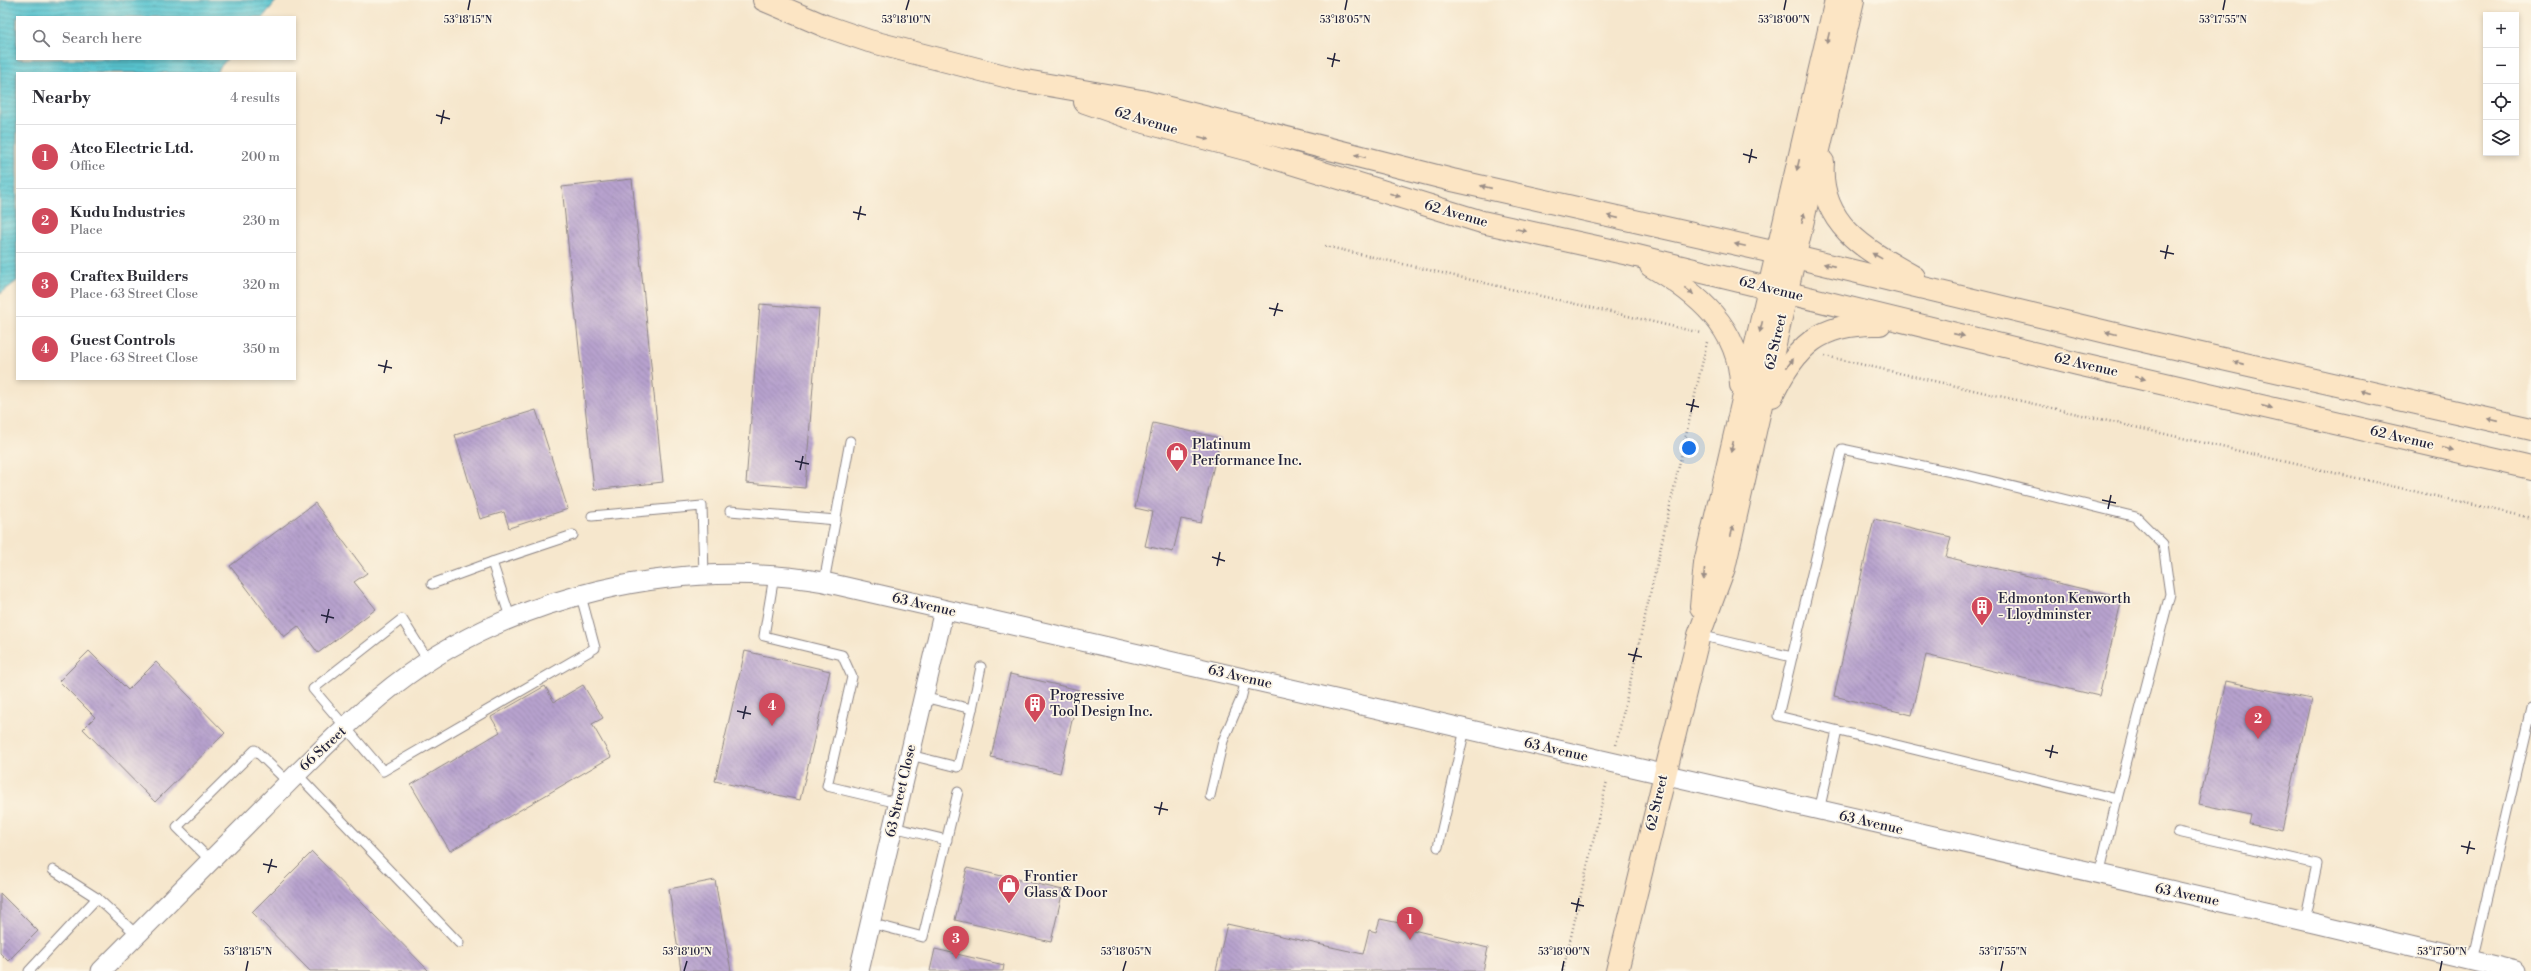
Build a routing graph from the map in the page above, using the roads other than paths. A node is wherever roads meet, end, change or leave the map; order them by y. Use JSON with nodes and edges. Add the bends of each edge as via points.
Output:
{"nodes":[{"id":1,"x":764,"y":0,"type":"edge"},
{"id":2,"x":1836,"y":0,"type":"edge"},
{"id":3,"x":1853,"y":0,"type":"edge"},
{"id":4,"x":1020,"y":80,"type":"junction"},
{"id":5,"x":1827,"y":112,"type":"junction"},
{"id":6,"x":1633,"y":255,"type":"junction"},
{"id":7,"x":1787,"y":255,"type":"junction"},
{"id":8,"x":1936,"y":289,"type":"junction"},
{"id":9,"x":1778,"y":291,"type":"junction"},
{"id":10,"x":1921,"y":326,"type":"junction"},
{"id":11,"x":1741,"y":409,"type":"junction"},
{"id":12,"x":2531,"y":429,"type":"edge"},
{"id":13,"x":1754,"y":436,"type":"junction"},
{"id":14,"x":850,"y":441,"type":"dead end"},
{"id":15,"x":2531,"y":468,"type":"edge"},
{"id":16,"x":730,"y":511,"type":"dead end"},
{"id":17,"x":592,"y":516,"type":"dead end"},
{"id":18,"x":836,"y":520,"type":"junction"},
{"id":19,"x":574,"y":535,"type":"dead end"},
{"id":20,"x":492,"y":562,"type":"junction"},
{"id":21,"x":704,"y":575,"type":"junction"},
{"id":22,"x":774,"y":576,"type":"junction"},
{"id":23,"x":824,"y":582,"type":"junction"},
{"id":24,"x":432,"y":584,"type":"dead end"},
{"id":25,"x":586,"y":594,"type":"junction"},
{"id":26,"x":944,"y":610,"type":"junction"},
{"id":27,"x":512,"y":620,"type":"junction"},
{"id":28,"x":1699,"y":635,"type":"junction"},
{"id":29,"x":1792,"y":657,"type":"junction"},
{"id":30,"x":429,"y":662,"type":"junction"},
{"id":31,"x":981,"y":667,"type":"dead end"},
{"id":32,"x":1246,"y":679,"type":"junction"},
{"id":33,"x":923,"y":698,"type":"junction"},
{"id":34,"x":2531,"y":708,"type":"edge"},
{"id":35,"x":972,"y":709,"type":"junction"},
{"id":36,"x":346,"y":728,"type":"junction"},
{"id":37,"x":1465,"y":729,"type":"junction"},
{"id":38,"x":1837,"y":731,"type":"junction"},
{"id":39,"x":910,"y":755,"type":"junction"},
{"id":40,"x":1663,"y":774,"type":"junction"},
{"id":41,"x":292,"y":778,"type":"junction"},
{"id":42,"x":958,"y":792,"type":"dead end"},
{"id":43,"x":1210,"y":796,"type":"dead end"},
{"id":44,"x":2117,"y":798,"type":"junction"},
{"id":45,"x":898,"y":803,"type":"junction"},
{"id":46,"x":1819,"y":811,"type":"junction"},
{"id":47,"x":893,"y":827,"type":"junction"},
{"id":48,"x":2178,"y":832,"type":"dead end"},
{"id":49,"x":947,"y":840,"type":"junction"},
{"id":50,"x":1438,"y":847,"type":"dead end"},
{"id":51,"x":211,"y":861,"type":"junction"},
{"id":52,"x":54,"y":870,"type":"dead end"},
{"id":53,"x":2099,"y":875,"type":"junction"},
{"id":54,"x":97,"y":898,"type":"junction"},
{"id":55,"x":2305,"y":921,"type":"junction"},
{"id":56,"x":870,"y":923,"type":"junction"},
{"id":57,"x":136,"y":935,"type":"junction"},
{"id":58,"x":459,"y":942,"type":"dead end"},
{"id":59,"x":2472,"y":961,"type":"junction"},
{"id":60,"x":29,"y":971,"type":"edge"},
{"id":61,"x":101,"y":971,"type":"edge"},
{"id":62,"x":859,"y":971,"type":"edge"},
{"id":63,"x":1617,"y":971,"type":"edge"},
{"id":64,"x":2516,"y":971,"type":"edge"}],
"edges":[{"from":1,"to":4,"type":"main road","name":"62 Avenue","via":[[825,26],[869,41]]},
{"from":2,"to":7,"type":"main road","name":"62 Street","one_way":true},
{"from":3,"to":5,"type":"main road","name":"62 Street"},
{"from":4,"to":6,"type":"main road","name":"62 Avenue","one_way":true,"via":[[1137,120],[1249,150],[1445,212]]},
{"from":7,"to":4,"type":"main road","name":"62 Avenue","one_way":true,"via":[[1452,180],[1141,101]]},
{"from":7,"to":5,"type":"main road","name":"62 Street","one_way":true},
{"from":8,"to":5,"type":"main road","one_way":true,"via":[[1868,252],[1846,231],[1827,201],[1822,178]]},
{"from":6,"to":9,"type":"main road","name":"62 Avenue"},
{"from":6,"to":11,"type":"main road","one_way":true,"via":[[1683,287],[1707,307],[1720,323],[1738,355]]},
{"from":8,"to":7,"type":"main road","name":"62 Avenue","one_way":true},
{"from":7,"to":9,"type":"main road","name":"62 Street"},
{"from":12,"to":8,"type":"main road","name":"62 Avenue","one_way":true,"via":[[2148,342]]},
{"from":9,"to":10,"type":"main road","name":"62 Avenue"},
{"from":9,"to":11,"type":"main road","name":"62 Street","one_way":true},
{"from":9,"to":13,"type":"main road","name":"62 Street"},
{"from":13,"to":10,"type":"main road","one_way":true,"via":[[1783,373],[1810,342],[1836,328],[1854,323]]},
{"from":10,"to":15,"type":"main road","name":"62 Avenue","one_way":true},
{"from":11,"to":28,"type":"main road","name":"62 Street","one_way":true,"via":[[1705,563]]},
{"from":28,"to":13,"type":"main road","name":"62 Street","one_way":true,"via":[[1724,568]]},
{"from":14,"to":18,"type":"lane"},
{"from":16,"to":18,"type":"lane"},
{"from":17,"to":21,"type":"lane","via":[[702,506]]},
{"from":18,"to":23,"type":"lane"},
{"from":19,"to":20,"type":"lane"},
{"from":20,"to":24,"type":"lane"},
{"from":20,"to":27,"type":"lane"},
{"from":21,"to":22,"type":"street","name":"63 Avenue"},
{"from":21,"to":25,"type":"street","name":"63 Avenue","via":[[642,581]]},
{"from":22,"to":23,"type":"street","name":"63 Avenue"},
{"from":22,"to":45,"type":"lane","via":[[764,636],[842,655],[852,677],[826,786]]},
{"from":23,"to":26,"type":"street","name":"63 Avenue"},
{"from":25,"to":27,"type":"street","name":"66 Street","via":[[542,607]]},
{"from":25,"to":36,"type":"lane","via":[[595,648],[383,772]]},
{"from":26,"to":32,"type":"street","name":"63 Avenue"},
{"from":26,"to":33,"type":"street","name":"63 Street Close"},
{"from":27,"to":30,"type":"street","name":"66 Street","via":[[481,632]]},
{"from":28,"to":29,"type":"lane"},
{"from":28,"to":40,"type":"main road","name":"62 Street"},
{"from":29,"to":38,"type":"lane","via":[[1778,716]]},
{"from":29,"to":44,"type":"lane","via":[[1842,449],[1959,473],[2136,518],[2163,544],[2170,594]]},
{"from":30,"to":36,"type":"street","name":"66 Street","via":[[394,686]]},
{"from":30,"to":36,"type":"lane","via":[[402,619],[312,689]]},
{"from":31,"to":35,"type":"lane"},
{"from":32,"to":37,"type":"street","name":"63 Avenue"},
{"from":32,"to":43,"type":"lane","via":[[1241,699],[1223,741]]},
{"from":33,"to":35,"type":"lane"},
{"from":33,"to":39,"type":"street","name":"63 Street Close"},
{"from":34,"to":59,"type":"lane"},
{"from":35,"to":39,"type":"lane","via":[[958,767]]},
{"from":36,"to":41,"type":"street","name":"66 Street"},
{"from":37,"to":40,"type":"street","name":"63 Avenue"},
{"from":37,"to":50,"type":"lane"},
{"from":38,"to":44,"type":"lane"},
{"from":38,"to":46,"type":"lane"},
{"from":39,"to":45,"type":"street","name":"63 Street Close"},
{"from":40,"to":46,"type":"street","name":"63 Avenue"},
{"from":40,"to":63,"type":"main road","name":"62 Street"},
{"from":41,"to":51,"type":"street","name":"66 Street"},
{"from":41,"to":51,"type":"lane","via":[[254,750],[177,826]]},
{"from":41,"to":58,"type":"lane"},
{"from":42,"to":49,"type":"lane"},
{"from":44,"to":53,"type":"lane"},
{"from":45,"to":47,"type":"street","name":"63 Street Close"},
{"from":46,"to":53,"type":"street","name":"63 Avenue"},
{"from":47,"to":49,"type":"lane"},
{"from":47,"to":56,"type":"street","name":"63 Street Close"},
{"from":48,"to":55,"type":"lane","via":[[2317,864]]},
{"from":49,"to":56,"type":"lane","via":[[923,937]]},
{"from":51,"to":57,"type":"street","name":"66 Street"},
{"from":52,"to":54,"type":"lane"},
{"from":53,"to":55,"type":"street","name":"63 Avenue"},
{"from":54,"to":57,"type":"lane"},
{"from":54,"to":60,"type":"lane"},
{"from":55,"to":59,"type":"street","name":"63 Avenue"},
{"from":56,"to":62,"type":"street","name":"63 Street Close"},
{"from":57,"to":61,"type":"street","name":"66 Street"},
{"from":59,"to":64,"type":"street","name":"63 Avenue"}]}
